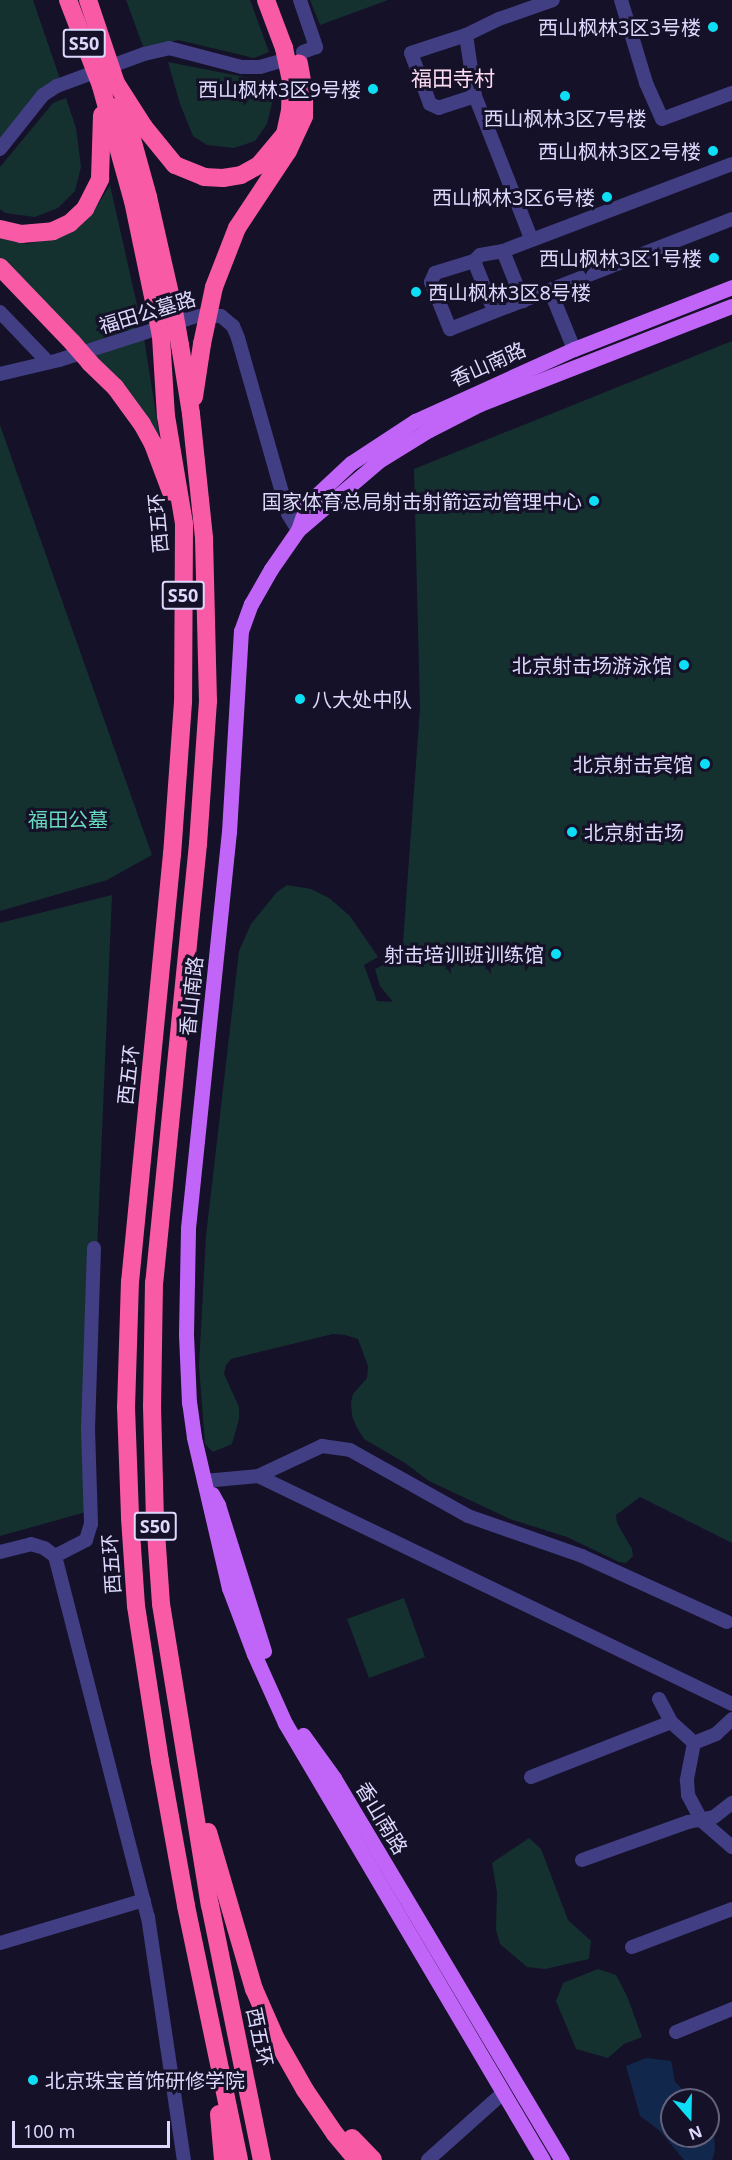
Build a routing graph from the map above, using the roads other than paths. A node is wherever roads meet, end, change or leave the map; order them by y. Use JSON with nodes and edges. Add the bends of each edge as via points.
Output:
{"nodes":[{"id":1,"x":68,"y":0,"type":"edge"},
{"id":2,"x":88,"y":0,"type":"edge"},
{"id":3,"x":266,"y":0,"type":"edge"},
{"id":4,"x":276,"y":0,"type":"edge"},
{"id":5,"x":300,"y":0,"type":"edge"},
{"id":6,"x":553,"y":0,"type":"edge"},
{"id":7,"x":621,"y":0,"type":"edge"},
{"id":8,"x":466,"y":35,"type":"junction"},
{"id":9,"x":303,"y":52,"type":"dead end"},
{"id":10,"x":277,"y":62,"type":"dead end"},
{"id":11,"x":108,"y":84,"type":"junction"},
{"id":12,"x":732,"y":93,"type":"edge"},
{"id":13,"x":474,"y":96,"type":"junction"},
{"id":14,"x":0,"y":149,"type":"edge"},
{"id":15,"x":732,"y":164,"type":"edge"},
{"id":16,"x":732,"y":219,"type":"edge"},
{"id":17,"x":0,"y":229,"type":"edge"},
{"id":18,"x":531,"y":238,"type":"junction"},
{"id":19,"x":503,"y":251,"type":"junction"},
{"id":20,"x":474,"y":261,"type":"junction"},
{"id":21,"x":0,"y":267,"type":"edge"},
{"id":22,"x":732,"y":287,"type":"edge"},
{"id":23,"x":550,"y":290,"type":"junction"},
{"id":24,"x":523,"y":301,"type":"junction"},
{"id":25,"x":732,"y":306,"type":"edge"},
{"id":26,"x":494,"y":311,"type":"junction"},
{"id":27,"x":0,"y":312,"type":"edge"},
{"id":28,"x":166,"y":314,"type":"junction"},
{"id":29,"x":574,"y":349,"type":"junction"},
{"id":30,"x":48,"y":362,"type":"junction"},
{"id":31,"x":0,"y":374,"type":"edge"},
{"id":32,"x":191,"y":414,"type":"junction"},
{"id":33,"x":184,"y":524,"type":"junction"},
{"id":34,"x":298,"y":530,"type":"junction"},
{"id":35,"x":94,"y":1248,"type":"dead end"},
{"id":36,"x":258,"y":1476,"type":"junction"},
{"id":37,"x":204,"y":1481,"type":"junction"},
{"id":38,"x":0,"y":1552,"type":"edge"},
{"id":39,"x":55,"y":1556,"type":"junction"},
{"id":40,"x":727,"y":1622,"type":"dead end"},
{"id":41,"x":659,"y":1699,"type":"dead end"},
{"id":42,"x":732,"y":1704,"type":"edge"},
{"id":43,"x":732,"y":1719,"type":"edge"},
{"id":44,"x":671,"y":1722,"type":"junction"},
{"id":45,"x":694,"y":1743,"type":"junction"},
{"id":46,"x":186,"y":1757,"type":"junction"},
{"id":47,"x":531,"y":1777,"type":"dead end"},
{"id":48,"x":732,"y":1803,"type":"edge"},
{"id":49,"x":702,"y":1821,"type":"junction"},
{"id":50,"x":732,"y":1847,"type":"edge"},
{"id":51,"x":582,"y":1860,"type":"dead end"},
{"id":52,"x":144,"y":1900,"type":"junction"},
{"id":53,"x":732,"y":1909,"type":"edge"},
{"id":54,"x":0,"y":1943,"type":"edge"},
{"id":55,"x":632,"y":1947,"type":"dead end"},
{"id":56,"x":732,"y":2008,"type":"edge"},
{"id":57,"x":676,"y":2032,"type":"dead end"},
{"id":58,"x":213,"y":2037,"type":"junction"},
{"id":59,"x":305,"y":2090,"type":"junction"},
{"id":60,"x":503,"y":2093,"type":"junction"},
{"id":61,"x":184,"y":2160,"type":"edge"},
{"id":62,"x":223,"y":2160,"type":"edge"},
{"id":63,"x":239,"y":2160,"type":"edge"},
{"id":64,"x":262,"y":2160,"type":"edge"},
{"id":65,"x":357,"y":2160,"type":"edge"},
{"id":66,"x":373,"y":2160,"type":"edge"},
{"id":67,"x":428,"y":2160,"type":"edge"},
{"id":68,"x":543,"y":2160,"type":"edge"},
{"id":69,"x":562,"y":2160,"type":"edge"}],
"edges":[{"from":1,"to":11,"type":"highway","name":"西五环","number":"S50","bridge":true},
{"from":2,"to":11,"type":"highway","name":"西五环","number":"S50","bridge":true},
{"from":3,"to":11,"type":"highway","via":[[284,48],[291,81],[290,111],[285,134],[259,165],[241,175],[204,177],[175,165]]},
{"from":4,"to":32,"type":"highway","bridge":true,"via":[[298,62],[304,116],[288,151],[237,228],[214,286]]},
{"from":5,"to":9,"type":"street","via":[[316,47]]},
{"from":6,"to":8,"type":"street"},
{"from":7,"to":12,"type":"street","via":[[646,83],[662,119]]},
{"from":8,"to":13,"type":"street"},
{"from":8,"to":13,"type":"street","via":[[411,53],[430,104],[439,108]]},
{"from":10,"to":14,"type":"street","via":[[242,67],[169,48],[144,54],[57,86],[43,95]]},
{"from":11,"to":17,"type":"highway","via":[[100,179],[85,209],[70,223],[53,231],[21,234]]},
{"from":11,"to":28,"type":"highway","name":"西五环","number":"S50","via":[[148,197]]},
{"from":13,"to":18,"type":"street"},
{"from":15,"to":18,"type":"street"},
{"from":16,"to":23,"type":"street"},
{"from":18,"to":19,"type":"street"},
{"from":19,"to":20,"type":"street","via":[[480,255]]},
{"from":19,"to":24,"type":"street"},
{"from":20,"to":26,"type":"street"},
{"from":20,"to":26,"type":"street","via":[[435,273],[431,282],[440,306],[450,329]]},
{"from":21,"to":33,"type":"highway","bridge":true,"via":[[115,387],[142,424]]},
{"from":22,"to":29,"type":"main road","name":"香山南路"},
{"from":23,"to":24,"type":"street"},
{"from":23,"to":29,"type":"street"},
{"from":24,"to":26,"type":"street"},
{"from":25,"to":34,"type":"main road","name":"香山南路","via":[[480,404],[429,430],[360,474]]},
{"from":27,"to":30,"type":"street"},
{"from":28,"to":32,"type":"highway","name":"西五环","number":"S50","bridge":true,"via":[[180,345]]},
{"from":28,"to":33,"type":"highway","name":"西五环","number":"S50","bridge":true,"via":[[161,337],[166,416]]},
{"from":29,"to":34,"type":"main road","name":"香山南路","via":[[454,402],[387,439],[351,463],[307,504]]},
{"from":30,"to":31,"type":"street","name":"福田公墓路"},
{"from":30,"to":34,"type":"street","name":"福田公墓路","via":[[197,316],[221,316],[233,326],[238,338],[288,514]]},
{"from":32,"to":46,"type":"highway","name":"西五环","number":"S50","via":[[204,538],[207,690],[198,844],[154,1282],[152,1406],[161,1604]]},
{"from":33,"to":58,"type":"highway","name":"西五环","number":"S50","via":[[183,702],[130,1281],[126,1407],[136,1606],[160,1761]]},
{"from":34,"to":37,"type":"main road","name":"香山南路","via":[[270,569],[241,631],[229,832],[186,1276],[189,1403]]},
{"from":35,"to":39,"type":"street","via":[[88,1429],[91,1524],[86,1540]]},
{"from":36,"to":37,"type":"street"},
{"from":36,"to":40,"type":"street","via":[[322,1446],[350,1450],[468,1516],[582,1556]]},
{"from":36,"to":42,"type":"street"},
{"from":37,"to":60,"type":"main road","name":"香山南路","via":[[229,1588],[285,1723]]},
{"from":37,"to":69,"type":"main road","name":"香山南路","via":[[218,1505],[246,1601],[280,1692]]},
{"from":38,"to":39,"type":"street","via":[[31,1544]]},
{"from":39,"to":52,"type":"street"},
{"from":41,"to":44,"type":"street"},
{"from":43,"to":45,"type":"street","via":[[716,1734]]},
{"from":44,"to":45,"type":"street"},
{"from":44,"to":47,"type":"street"},
{"from":45,"to":49,"type":"street","via":[[688,1795]]},
{"from":46,"to":59,"type":"highway","via":[[254,1989]]},
{"from":46,"to":64,"type":"highway","name":"西五环","number":"S50","via":[[210,1905]]},
{"from":48,"to":49,"type":"street"},
{"from":49,"to":50,"type":"street"},
{"from":49,"to":51,"type":"street","via":[[688,1822]]},
{"from":52,"to":54,"type":"street"},
{"from":52,"to":61,"type":"street"},
{"from":53,"to":55,"type":"street"},
{"from":56,"to":57,"type":"street"},
{"from":58,"to":62,"type":"highway"},
{"from":58,"to":63,"type":"highway","name":"西五环","number":"S50"},
{"from":59,"to":65,"type":"highway"},
{"from":59,"to":66,"type":"highway"},
{"from":60,"to":67,"type":"street"},
{"from":60,"to":68,"type":"main road","name":"香山南路"}]}
